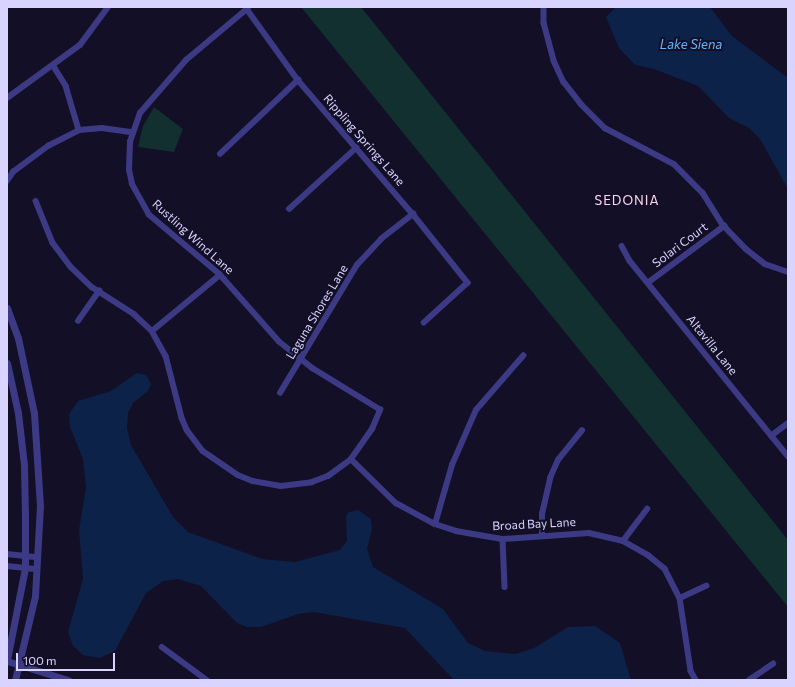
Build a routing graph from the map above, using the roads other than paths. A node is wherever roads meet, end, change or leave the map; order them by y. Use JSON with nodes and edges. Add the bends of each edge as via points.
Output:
{"nodes":[{"id":1,"x":108,"y":7,"type":"edge"},
{"id":2,"x":544,"y":7,"type":"edge"},
{"id":3,"x":247,"y":9,"type":"joint"},
{"id":4,"x":52,"y":64,"type":"junction"},
{"id":5,"x":298,"y":80,"type":"junction"},
{"id":6,"x":7,"y":98,"type":"edge"},
{"id":7,"x":79,"y":130,"type":"junction"},
{"id":8,"x":132,"y":132,"type":"junction"},
{"id":9,"x":356,"y":148,"type":"junction"},
{"id":10,"x":220,"y":154,"type":"dead end"},
{"id":11,"x":10,"y":173,"type":"edge"},
{"id":12,"x":7,"y":181,"type":"edge"},
{"id":13,"x":36,"y":201,"type":"dead end"},
{"id":14,"x":289,"y":209,"type":"dead end"},
{"id":15,"x":413,"y":214,"type":"junction"},
{"id":16,"x":724,"y":226,"type":"junction"},
{"id":17,"x":622,"y":246,"type":"dead end"},
{"id":18,"x":788,"y":272,"type":"edge"},
{"id":19,"x":220,"y":275,"type":"junction"},
{"id":20,"x":649,"y":282,"type":"junction"},
{"id":21,"x":99,"y":291,"type":"junction"},
{"id":22,"x":7,"y":308,"type":"edge"},
{"id":23,"x":78,"y":321,"type":"dead end"},
{"id":24,"x":424,"y":323,"type":"dead end"},
{"id":25,"x":152,"y":331,"type":"junction"},
{"id":26,"x":523,"y":356,"type":"dead end"},
{"id":27,"x":301,"y":360,"type":"junction"},
{"id":28,"x":7,"y":363,"type":"edge"},
{"id":29,"x":280,"y":393,"type":"dead end"},
{"id":30,"x":788,"y":423,"type":"edge"},
{"id":31,"x":582,"y":430,"type":"dead end"},
{"id":32,"x":771,"y":436,"type":"junction"},
{"id":33,"x":788,"y":456,"type":"edge"},
{"id":34,"x":351,"y":460,"type":"junction"},
{"id":35,"x":647,"y":509,"type":"dead end"},
{"id":36,"x":435,"y":524,"type":"junction"},
{"id":37,"x":542,"y":534,"type":"junction"},
{"id":38,"x":503,"y":539,"type":"junction"},
{"id":39,"x":623,"y":541,"type":"junction"},
{"id":40,"x":7,"y":554,"type":"edge"},
{"id":41,"x":25,"y":556,"type":"junction"},
{"id":42,"x":37,"y":557,"type":"junction"},
{"id":43,"x":7,"y":566,"type":"edge"},
{"id":44,"x":25,"y":568,"type":"junction"},
{"id":45,"x":37,"y":569,"type":"junction"},
{"id":46,"x":706,"y":586,"type":"dead end"},
{"id":47,"x":505,"y":587,"type":"dead end"},
{"id":48,"x":680,"y":598,"type":"junction"},
{"id":49,"x":162,"y":647,"type":"dead end"},
{"id":50,"x":7,"y":660,"type":"edge"},
{"id":51,"x":19,"y":664,"type":"junction"},
{"id":52,"x":773,"y":664,"type":"dead end"},
{"id":53,"x":15,"y":680,"type":"edge"},
{"id":54,"x":68,"y":680,"type":"edge"},
{"id":55,"x":207,"y":680,"type":"edge"},
{"id":56,"x":696,"y":680,"type":"edge"},
{"id":57,"x":749,"y":680,"type":"edge"}],
"edges":[{"from":1,"to":4,"type":"street","via":[[80,45]]},
{"from":2,"to":16,"type":"street","via":[[544,23],[554,61],[564,82],[580,104],[605,128],[674,164],[703,193]]},
{"from":3,"to":5,"type":"street","name":"Rippling Springs Lane"},
{"from":3,"to":8,"type":"street","name":"Rustling Wind Lane","via":[[208,39],[168,79],[140,113]]},
{"from":4,"to":6,"type":"street"},
{"from":4,"to":7,"type":"street","via":[[66,86],[74,106]]},
{"from":5,"to":9,"type":"street","name":"Rippling Springs Lane"},
{"from":5,"to":10,"type":"street"},
{"from":7,"to":8,"type":"street","via":[[102,128]]},
{"from":7,"to":11,"type":"street","via":[[48,146]]},
{"from":8,"to":19,"type":"street","name":"Rustling Wind Lane","via":[[132,184],[144,207],[171,234]]},
{"from":9,"to":14,"type":"street"},
{"from":9,"to":15,"type":"street","name":"Rippling Springs Lane"},
{"from":11,"to":12,"type":"street"},
{"from":13,"to":21,"type":"street","via":[[40,216],[62,256],[81,277]]},
{"from":15,"to":24,"type":"street","name":"Rippling Springs Lane","via":[[468,283]]},
{"from":15,"to":27,"type":"street","name":"Laguna Shores Lane","via":[[381,240],[357,265]]},
{"from":16,"to":18,"type":"street","via":[[760,260]]},
{"from":16,"to":20,"type":"street","name":"Solari Court"},
{"from":17,"to":20,"type":"street","name":"Altavilla Lane","via":[[630,261]]},
{"from":19,"to":25,"type":"street"},
{"from":19,"to":27,"type":"street","name":"Rustling Wind Lane","via":[[264,327]]},
{"from":20,"to":32,"type":"street","name":"Altavilla Lane"},
{"from":21,"to":23,"type":"street"},
{"from":21,"to":25,"type":"street","via":[[134,314]]},
{"from":22,"to":42,"type":"street","via":[[18,338],[34,413],[40,506]]},
{"from":25,"to":34,"type":"street","via":[[166,356],[178,405],[188,430],[203,451],[238,475],[266,485],[295,485],[328,476]]},
{"from":26,"to":36,"type":"street","via":[[476,410],[452,464]]},
{"from":27,"to":29,"type":"street","name":"Laguna Shores Lane"},
{"from":27,"to":34,"type":"street","name":"Rustling Wind Lane","via":[[380,410],[372,429]]},
{"from":28,"to":41,"type":"street","via":[[18,413],[24,465]]},
{"from":30,"to":32,"type":"street"},
{"from":31,"to":37,"type":"street","via":[[558,460],[550,478],[542,514]]},
{"from":32,"to":33,"type":"street","name":"Altavilla Lane"},
{"from":34,"to":36,"type":"street","name":"Broad Bay Lane","via":[[392,500]]},
{"from":35,"to":39,"type":"street"},
{"from":36,"to":38,"type":"street","name":"Broad Bay Lane","via":[[456,531]]},
{"from":37,"to":38,"type":"street","name":"Broad Bay Lane"},
{"from":37,"to":39,"type":"street","name":"Broad Bay Lane","via":[[589,533]]},
{"from":38,"to":47,"type":"street"},
{"from":39,"to":48,"type":"street","name":"Broad Bay Lane","via":[[665,569]]},
{"from":40,"to":41,"type":"street"},
{"from":41,"to":42,"type":"street"},
{"from":41,"to":44,"type":"street"},
{"from":42,"to":45,"type":"street"},
{"from":43,"to":44,"type":"street"},
{"from":44,"to":45,"type":"street"},
{"from":44,"to":50,"type":"street"},
{"from":45,"to":51,"type":"street","via":[[35,596]]},
{"from":46,"to":48,"type":"street"},
{"from":48,"to":56,"type":"street","name":"Broad Bay Lane","via":[[691,671]]},
{"from":49,"to":55,"type":"street"},
{"from":50,"to":51,"type":"street"},
{"from":51,"to":53,"type":"street"},
{"from":51,"to":54,"type":"street"},
{"from":52,"to":57,"type":"street"}]}
